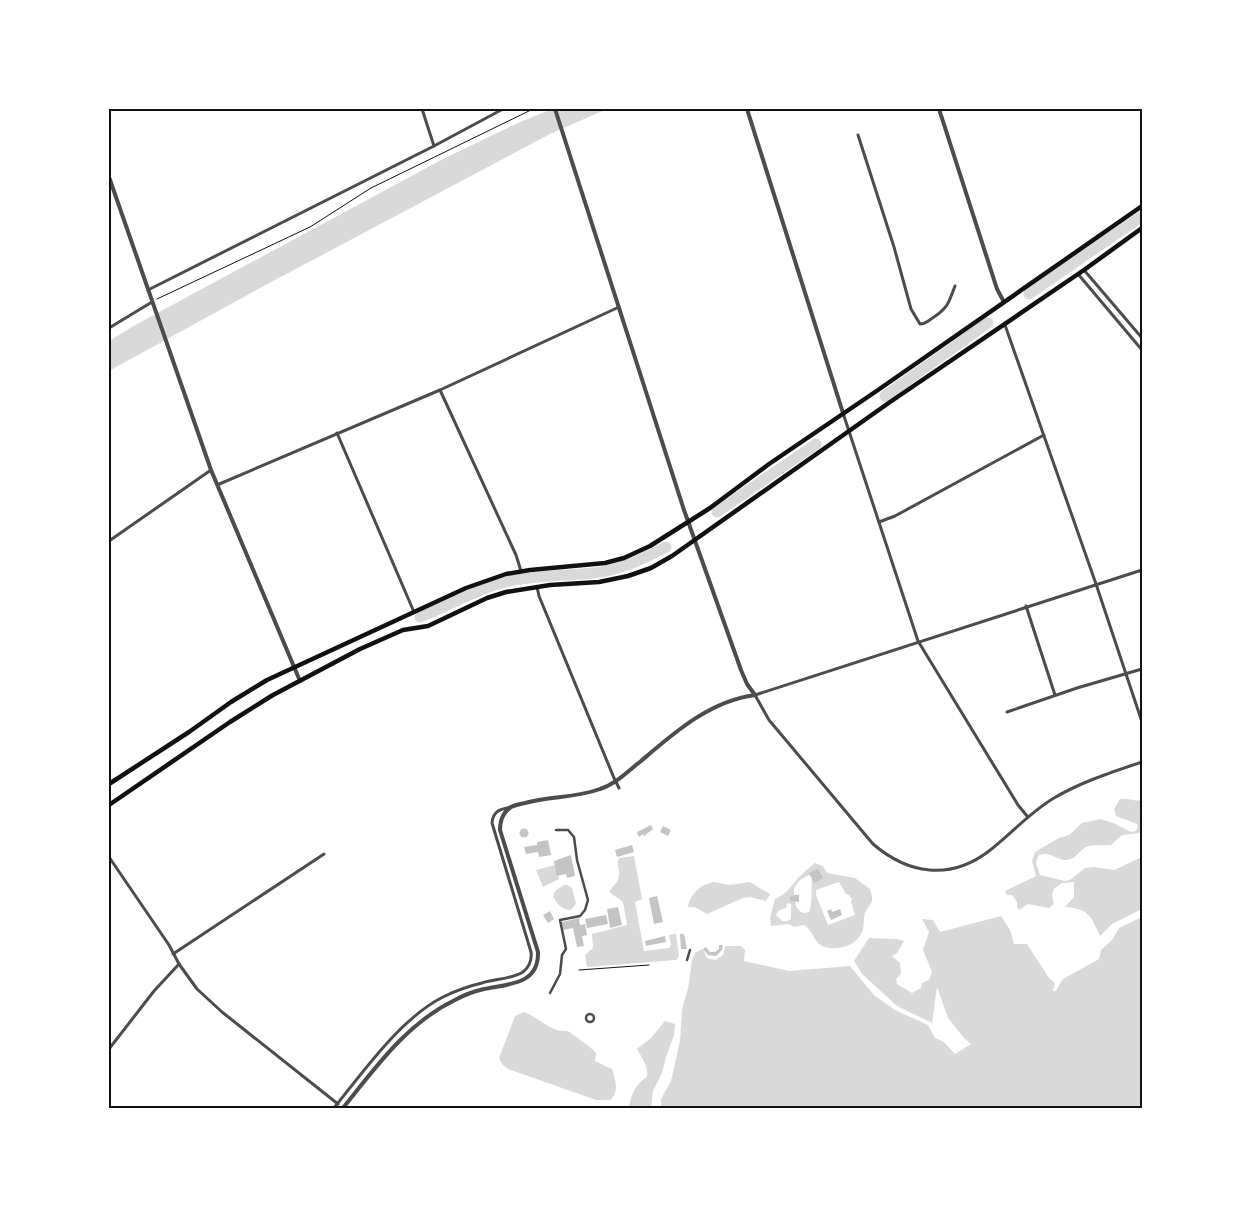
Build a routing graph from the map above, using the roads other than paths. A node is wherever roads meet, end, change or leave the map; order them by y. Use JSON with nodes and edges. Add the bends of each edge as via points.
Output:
{"nodes":[{"id":1,"x":422,"y":109,"type":"edge"},
{"id":2,"x":503,"y":109,"type":"edge"},
{"id":3,"x":555,"y":109,"type":"edge"},
{"id":4,"x":747,"y":109,"type":"edge"},
{"id":5,"x":939,"y":109,"type":"edge"},
{"id":6,"x":858,"y":135,"type":"dead end"},
{"id":7,"x":434,"y":146,"type":"junction"},
{"id":8,"x":109,"y":177,"type":"edge"},
{"id":9,"x":1142,"y":206,"type":"edge"},
{"id":10,"x":1142,"y":228,"type":"edge"},
{"id":11,"x":1084,"y":270,"type":"junction"},
{"id":12,"x":1078,"y":274,"type":"junction"},
{"id":13,"x":955,"y":286,"type":"dead end"},
{"id":14,"x":148,"y":290,"type":"junction"},
{"id":15,"x":152,"y":302,"type":"junction"},
{"id":16,"x":1004,"y":302,"type":"junction"},
{"id":17,"x":619,"y":307,"type":"junction"},
{"id":18,"x":1004,"y":325,"type":"junction"},
{"id":19,"x":109,"y":328,"type":"edge"},
{"id":20,"x":1142,"y":338,"type":"edge"},
{"id":21,"x":1142,"y":350,"type":"edge"},
{"id":22,"x":440,"y":390,"type":"junction"},
{"id":23,"x":843,"y":413,"type":"junction"},
{"id":24,"x":850,"y":432,"type":"junction"},
{"id":25,"x":336,"y":433,"type":"junction"},
{"id":26,"x":1044,"y":435,"type":"junction"},
{"id":27,"x":210,"y":470,"type":"junction"},
{"id":28,"x":217,"y":485,"type":"junction"},
{"id":29,"x":689,"y":522,"type":"junction"},
{"id":30,"x":879,"y":522,"type":"junction"},
{"id":31,"x":695,"y":540,"type":"junction"},
{"id":32,"x":109,"y":541,"type":"edge"},
{"id":33,"x":1142,"y":570,"type":"edge"},
{"id":34,"x":521,"y":571,"type":"junction"},
{"id":35,"x":1096,"y":584,"type":"junction"},
{"id":36,"x":537,"y":587,"type":"junction"},
{"id":37,"x":1026,"y":606,"type":"junction"},
{"id":38,"x":414,"y":612,"type":"junction"},
{"id":39,"x":918,"y":641,"type":"junction"},
{"id":40,"x":294,"y":666,"type":"junction"},
{"id":41,"x":1142,"y":669,"type":"edge"},
{"id":42,"x":1126,"y":673,"type":"junction"},
{"id":43,"x":300,"y":681,"type":"junction"},
{"id":44,"x":755,"y":694,"type":"junction"},
{"id":45,"x":1055,"y":695,"type":"junction"},
{"id":46,"x":1007,"y":712,"type":"dead end"},
{"id":47,"x":1142,"y":722,"type":"edge"},
{"id":48,"x":1142,"y":762,"type":"edge"},
{"id":49,"x":616,"y":782,"type":"junction"},
{"id":50,"x":109,"y":784,"type":"edge"},
{"id":51,"x":619,"y":788,"type":"dead end"},
{"id":52,"x":109,"y":805,"type":"edge"},
{"id":53,"x":512,"y":807,"type":"junction"},
{"id":54,"x":1027,"y":816,"type":"junction"},
{"id":55,"x":556,"y":830,"type":"dead end"},
{"id":56,"x":324,"y":854,"type":"dead end"},
{"id":57,"x":109,"y":857,"type":"edge"},
{"id":58,"x":690,"y":950,"type":"dead end"},
{"id":59,"x":173,"y":954,"type":"junction"},
{"id":60,"x":687,"y":960,"type":"dead end"},
{"id":61,"x":178,"y":964,"type":"junction"},
{"id":62,"x":550,"y":993,"type":"dead end"},
{"id":63,"x":109,"y":1048,"type":"edge"},
{"id":64,"x":338,"y":1104,"type":"junction"},
{"id":65,"x":334,"y":1108,"type":"edge"},
{"id":66,"x":343,"y":1108,"type":"edge"}],
"edges":[{"from":1,"to":7,"type":"street"},
{"from":2,"to":7,"type":"street"},
{"from":3,"to":17,"type":"street"},
{"from":4,"to":23,"type":"street"},
{"from":5,"to":16,"type":"street"},
{"from":6,"to":13,"type":"street","via":[[911,309],[920,324],[943,312]]},
{"from":7,"to":14,"type":"street"},
{"from":8,"to":14,"type":"street"},
{"from":9,"to":16,"type":"main road"},
{"from":10,"to":11,"type":"main road"},
{"from":11,"to":12,"type":"main road"},
{"from":11,"to":20,"type":"street"},
{"from":12,"to":18,"type":"main road"},
{"from":12,"to":21,"type":"street"},
{"from":14,"to":15,"type":"street"},
{"from":15,"to":19,"type":"street"},
{"from":15,"to":27,"type":"street"},
{"from":16,"to":23,"type":"main road"},
{"from":17,"to":22,"type":"street"},
{"from":17,"to":29,"type":"street"},
{"from":18,"to":24,"type":"main road"},
{"from":18,"to":26,"type":"street"},
{"from":22,"to":25,"type":"street"},
{"from":22,"to":34,"type":"street"},
{"from":23,"to":24,"type":"street"},
{"from":23,"to":29,"type":"main road"},
{"from":24,"to":30,"type":"street"},
{"from":24,"to":31,"type":"main road"},
{"from":25,"to":28,"type":"street"},
{"from":25,"to":38,"type":"street"},
{"from":26,"to":30,"type":"street"},
{"from":26,"to":35,"type":"street"},
{"from":27,"to":28,"type":"street"},
{"from":27,"to":32,"type":"street"},
{"from":28,"to":40,"type":"street"},
{"from":29,"to":31,"type":"street"},
{"from":29,"to":34,"type":"main road","via":[[624,558],[586,566]]},
{"from":30,"to":39,"type":"street"},
{"from":31,"to":36,"type":"main road","via":[[651,568],[628,576]]},
{"from":31,"to":44,"type":"street","via":[[741,670]]},
{"from":33,"to":35,"type":"street"},
{"from":34,"to":38,"type":"main road","via":[[486,580]]},
{"from":35,"to":37,"type":"street"},
{"from":35,"to":42,"type":"street"},
{"from":36,"to":43,"type":"main road","via":[[487,598],[428,626],[403,630]]},
{"from":36,"to":49,"type":"street"},
{"from":37,"to":39,"type":"street"},
{"from":37,"to":45,"type":"street"},
{"from":38,"to":40,"type":"main road"},
{"from":39,"to":44,"type":"street"},
{"from":39,"to":54,"type":"street"},
{"from":40,"to":43,"type":"street"},
{"from":40,"to":50,"type":"main road","via":[[230,702]]},
{"from":41,"to":42,"type":"street"},
{"from":42,"to":45,"type":"street"},
{"from":42,"to":47,"type":"street"},
{"from":43,"to":52,"type":"main road","via":[[230,722]]},
{"from":44,"to":49,"type":"street","via":[[739,697],[689,722]]},
{"from":44,"to":54,"type":"street","via":[[769,720],[873,844],[894,860],[919,869],[947,870],[963,865],[990,851]]},
{"from":45,"to":46,"type":"street"},
{"from":48,"to":54,"type":"street","via":[[1073,788]]},
{"from":49,"to":51,"type":"street"},
{"from":49,"to":53,"type":"street","via":[[586,793]]},
{"from":53,"to":64,"type":"street","via":[[500,809],[494,814],[492,823],[531,952],[528,966],[516,975],[458,991],[425,1008],[398,1031]]},
{"from":53,"to":66,"type":"street","via":[[502,817],[500,830],[538,952],[535,967],[522,980],[460,997],[429,1014],[393,1047]]},
{"from":55,"to":62,"type":"street","via":[[568,830],[574,837],[588,900],[580,916],[560,920],[566,949],[560,974]]},
{"from":56,"to":59,"type":"street"},
{"from":57,"to":59,"type":"street"},
{"from":58,"to":60,"type":"street"},
{"from":59,"to":61,"type":"street"},
{"from":61,"to":63,"type":"street"},
{"from":61,"to":64,"type":"street","via":[[216,1007]]},
{"from":64,"to":65,"type":"street"}]}
